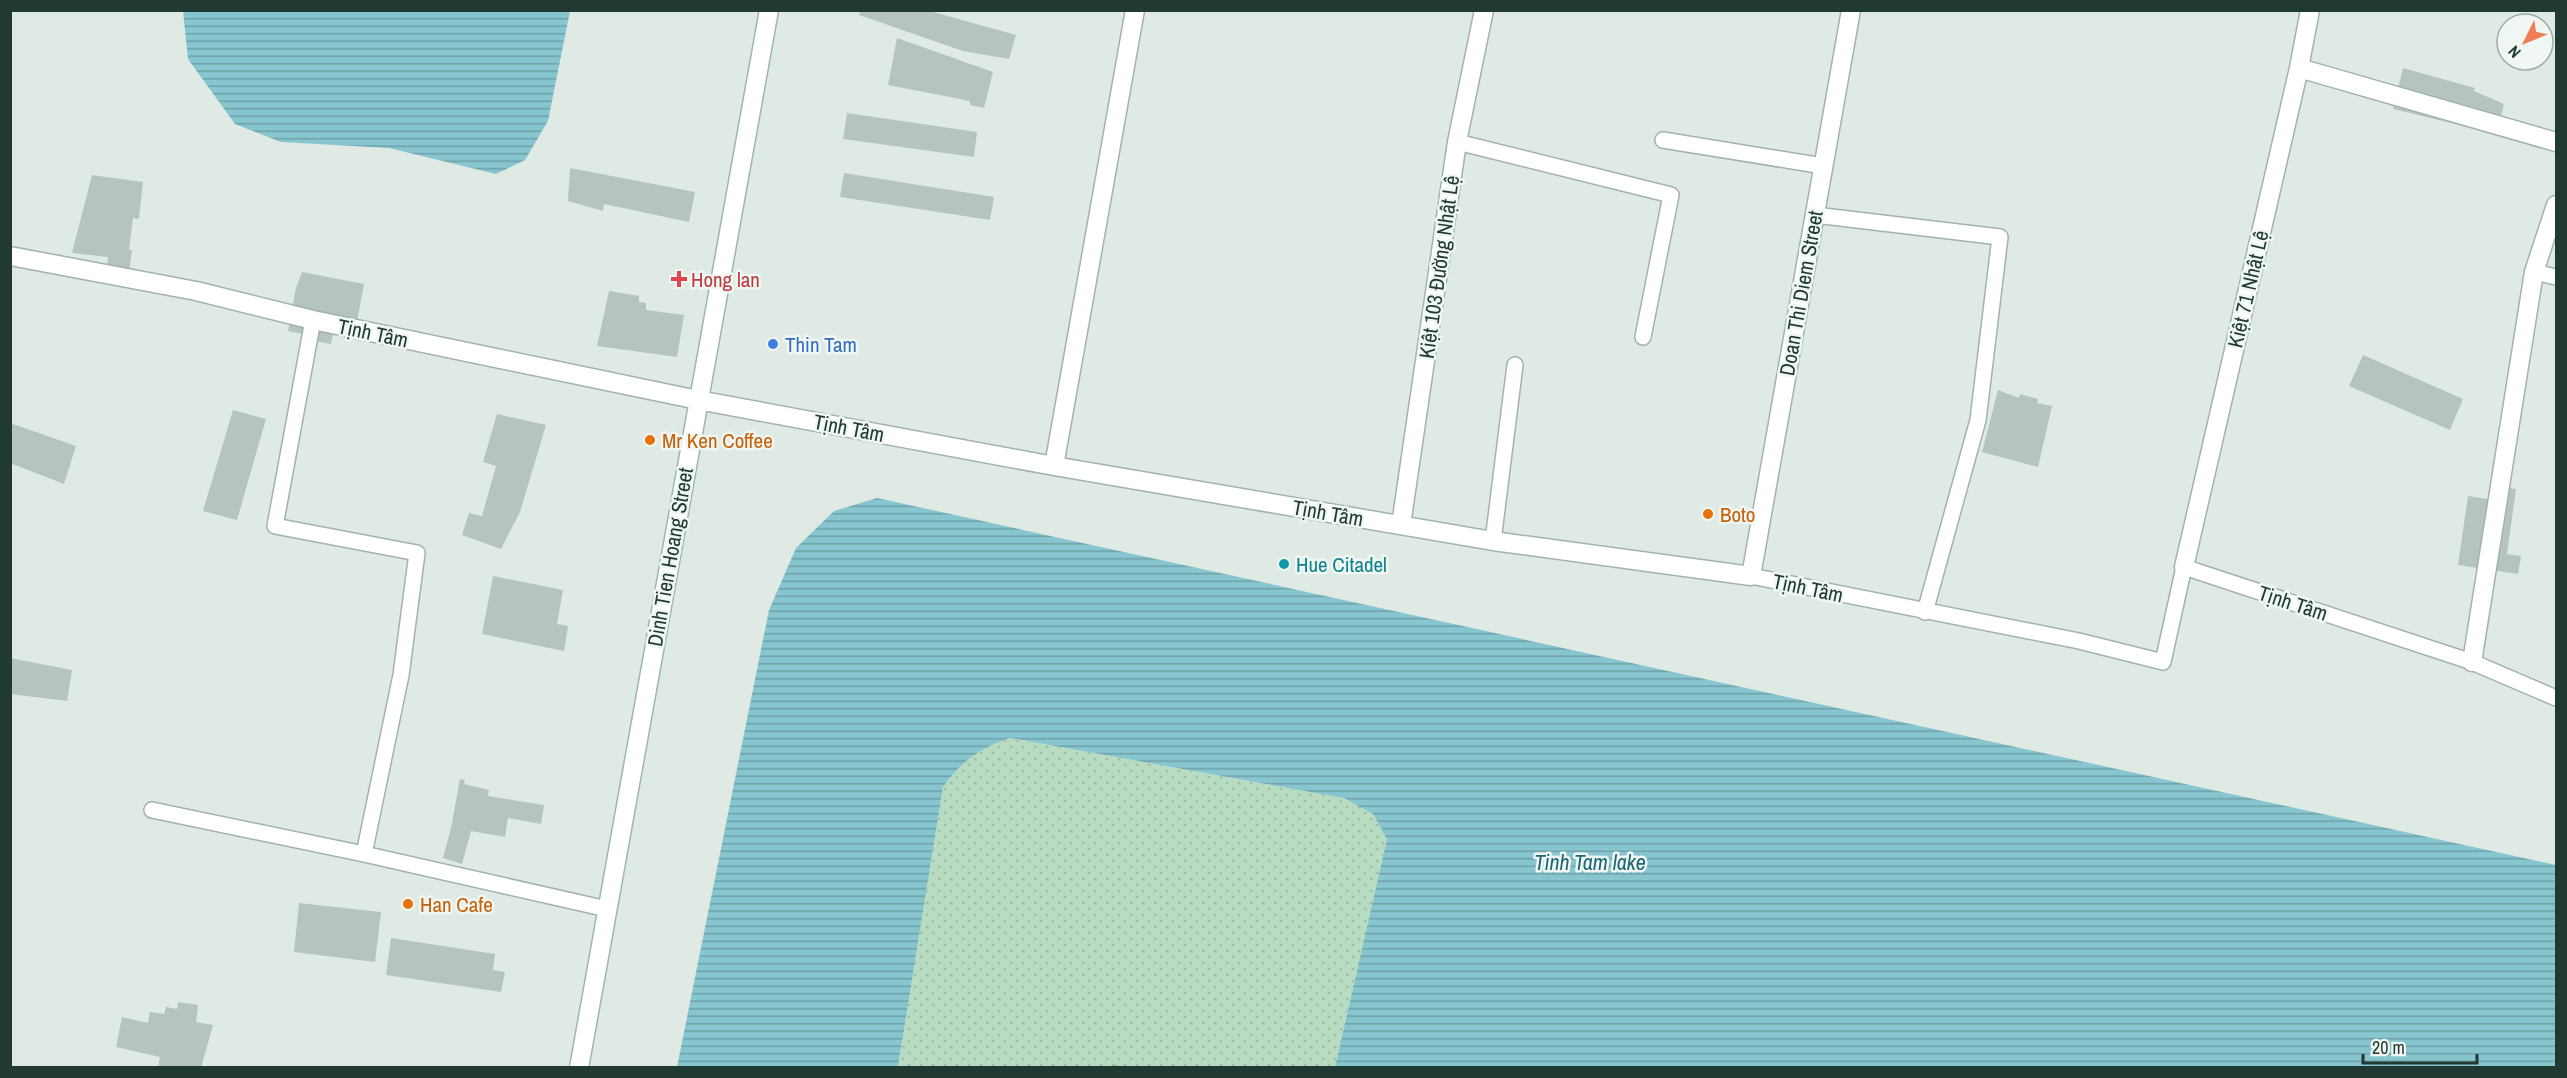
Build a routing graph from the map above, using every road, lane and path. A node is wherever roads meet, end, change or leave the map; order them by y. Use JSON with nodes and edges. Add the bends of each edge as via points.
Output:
{"nodes":[{"id":1,"x":768,"y":10,"type":"edge"},
{"id":2,"x":1135,"y":10,"type":"edge"},
{"id":3,"x":1484,"y":10,"type":"edge"},
{"id":4,"x":1851,"y":10,"type":"edge"},
{"id":5,"x":2310,"y":10,"type":"edge"},
{"id":6,"x":2300,"y":68,"type":"junction"},
{"id":7,"x":1663,"y":140,"type":"dead end"},
{"id":8,"x":1457,"y":142,"type":"junction"},
{"id":9,"x":2556,"y":142,"type":"edge"},
{"id":10,"x":1823,"y":166,"type":"junction"},
{"id":11,"x":2556,"y":205,"type":"edge"},
{"id":12,"x":1815,"y":216,"type":"junction"},
{"id":13,"x":10,"y":256,"type":"edge"},
{"id":14,"x":2534,"y":272,"type":"junction"},
{"id":15,"x":2556,"y":277,"type":"edge"},
{"id":16,"x":314,"y":321,"type":"junction"},
{"id":17,"x":1643,"y":337,"type":"dead end"},
{"id":18,"x":1515,"y":365,"type":"dead end"},
{"id":19,"x":698,"y":400,"type":"junction"},
{"id":20,"x":1054,"y":466,"type":"junction"},
{"id":21,"x":1401,"y":525,"type":"junction"},
{"id":22,"x":1493,"y":541,"type":"junction"},
{"id":23,"x":2184,"y":567,"type":"junction"},
{"id":24,"x":1751,"y":576,"type":"junction"},
{"id":25,"x":1925,"y":612,"type":"junction"},
{"id":26,"x":2472,"y":662,"type":"junction"},
{"id":27,"x":2556,"y":698,"type":"edge"},
{"id":28,"x":152,"y":810,"type":"dead end"},
{"id":29,"x":364,"y":854,"type":"junction"},
{"id":30,"x":607,"y":909,"type":"junction"},
{"id":31,"x":579,"y":1068,"type":"edge"}],
"edges":[{"from":1,"to":19,"type":"street","name":"Dinh Tien Hoang Street"},
{"from":2,"to":20,"type":"street"},
{"from":3,"to":8,"type":"street","name":"Kiệt 103 Đường Nhật Lệ"},
{"from":4,"to":10,"type":"street","name":"Doan Thi Diem Street"},
{"from":5,"to":6,"type":"street","name":"Kiệt 71 Nhật Lệ"},
{"from":6,"to":9,"type":"street"},
{"from":6,"to":23,"type":"street","name":"Kiệt 71 Nhật Lệ"},
{"from":7,"to":10,"type":"lane"},
{"from":8,"to":17,"type":"lane","via":[[1671,195]]},
{"from":8,"to":21,"type":"street","name":"Kiệt 103 Đường Nhật Lệ"},
{"from":10,"to":12,"type":"street","name":"Doan Thi Diem Street"},
{"from":11,"to":14,"type":"street"},
{"from":12,"to":24,"type":"street","name":"Doan Thi Diem Street"},
{"from":12,"to":25,"type":"lane","via":[[2000,237],[1978,420]]},
{"from":13,"to":16,"type":"street","name":"Tịnh Tâm","via":[[196,291]]},
{"from":14,"to":15,"type":"lane"},
{"from":14,"to":26,"type":"street"},
{"from":16,"to":19,"type":"street","name":"Tịnh Tâm"},
{"from":16,"to":29,"type":"lane","via":[[275,526],[417,553],[401,675]]},
{"from":18,"to":22,"type":"lane"},
{"from":19,"to":20,"type":"street","name":"Tịnh Tâm"},
{"from":19,"to":30,"type":"street","name":"Dinh Tien Hoang Street"},
{"from":20,"to":21,"type":"street","name":"Tịnh Tâm"},
{"from":21,"to":22,"type":"street","name":"Tịnh Tâm"},
{"from":22,"to":24,"type":"street","name":"Tịnh Tâm"},
{"from":23,"to":25,"type":"lane","name":"Tịnh Tâm","via":[[2163,662],[2079,640]]},
{"from":23,"to":26,"type":"lane","name":"Tịnh Tâm"},
{"from":24,"to":25,"type":"lane","name":"Tịnh Tâm"},
{"from":26,"to":27,"type":"lane","name":"Tịnh Tâm"},
{"from":28,"to":29,"type":"lane"},
{"from":29,"to":30,"type":"lane"},
{"from":30,"to":31,"type":"street","name":"Dinh Tien Hoang Street"}]}
